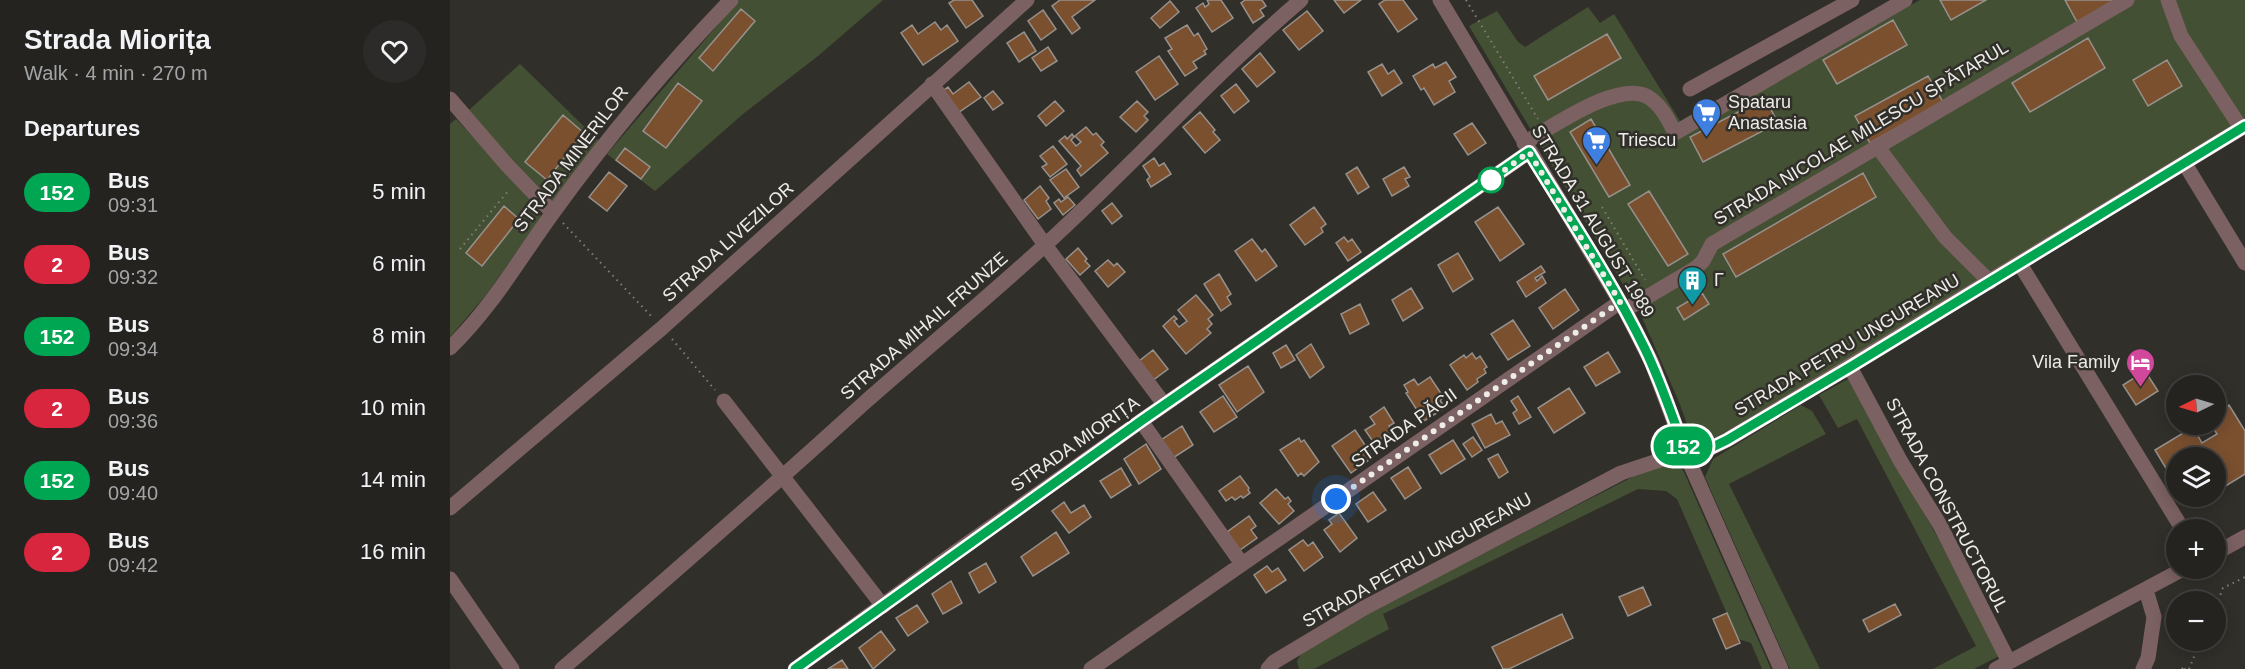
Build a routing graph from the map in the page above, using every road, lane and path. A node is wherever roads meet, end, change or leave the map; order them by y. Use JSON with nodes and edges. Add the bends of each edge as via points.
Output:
{"nodes":[{"id":1,"x":731,"y":0,"type":"edge"},
{"id":2,"x":1027,"y":0,"type":"edge"},
{"id":3,"x":1301,"y":0,"type":"edge"},
{"id":4,"x":1440,"y":0,"type":"edge"},
{"id":5,"x":1466,"y":0,"type":"edge"},
{"id":6,"x":1852,"y":0,"type":"edge"},
{"id":7,"x":2127,"y":0,"type":"edge"},
{"id":8,"x":2168,"y":0,"type":"edge"},
{"id":9,"x":1900,"y":1,"type":"edge"},
{"id":10,"x":932,"y":84,"type":"junction"},
{"id":11,"x":1690,"y":90,"type":"dead end"},
{"id":12,"x":450,"y":99,"type":"edge"},
{"id":13,"x":2243,"y":127,"type":"edge"},
{"id":14,"x":1546,"y":131,"type":"junction"},
{"id":15,"x":1876,"y":146,"type":"junction"},
{"id":16,"x":1527,"y":148,"type":"junction"},
{"id":17,"x":2185,"y":164,"type":"junction"},
{"id":18,"x":518,"y":178,"type":"junction"},
{"id":19,"x":1602,"y":207,"type":"dead end"},
{"id":20,"x":553,"y":213,"type":"junction"},
{"id":21,"x":1045,"y":245,"type":"junction"},
{"id":22,"x":460,"y":249,"type":"dead end"},
{"id":23,"x":2245,"y":263,"type":"edge"},
{"id":24,"x":2020,"y":264,"type":"junction"},
{"id":25,"x":1990,"y":282,"type":"junction"},
{"id":26,"x":1652,"y":293,"type":"junction"},
{"id":27,"x":1623,"y":306,"type":"junction"},
{"id":28,"x":662,"y":328,"type":"junction"},
{"id":29,"x":450,"y":348,"type":"edge"},
{"id":30,"x":1850,"y":367,"type":"junction"},
{"id":31,"x":724,"y":401,"type":"joint"},
{"id":32,"x":1164,"y":404,"type":"junction"},
{"id":33,"x":1141,"y":421,"type":"junction"},
{"id":34,"x":1688,"y":459,"type":"junction"},
{"id":35,"x":784,"y":477,"type":"junction"},
{"id":36,"x":450,"y":508,"type":"edge"},
{"id":37,"x":2176,"y":519,"type":"edge"},
{"id":38,"x":2245,"y":537,"type":"edge"},
{"id":39,"x":2226,"y":547,"type":"edge"},
{"id":40,"x":1242,"y":564,"type":"junction"},
{"id":41,"x":2245,"y":577,"type":"edge"},
{"id":42,"x":450,"y":579,"type":"edge"},
{"id":43,"x":2166,"y":579,"type":"edge"},
{"id":44,"x":2146,"y":590,"type":"junction"},
{"id":45,"x":2222,"y":591,"type":"edge"},
{"id":46,"x":883,"y":606,"type":"junction"},
{"id":47,"x":2195,"y":651,"type":"edge"},
{"id":48,"x":2002,"y":666,"type":"edge"},
{"id":49,"x":512,"y":669,"type":"edge"},
{"id":50,"x":562,"y":669,"type":"edge"},
{"id":51,"x":795,"y":669,"type":"edge"},
{"id":52,"x":1091,"y":669,"type":"edge"},
{"id":53,"x":1268,"y":669,"type":"edge"},
{"id":54,"x":1781,"y":669,"type":"edge"},
{"id":55,"x":2143,"y":669,"type":"edge"},
{"id":56,"x":2185,"y":669,"type":"edge"}],
"edges":[{"from":1,"to":20,"type":"street","name":"STRADA MINERILOR","via":[[623,121]]},
{"from":2,"to":10,"type":"street","name":"STRADA LIVEZILOR"},
{"from":3,"to":21,"type":"street","name":"STRADA MIHAIL FRUNZE","via":[[1226,67]]},
{"from":4,"to":16,"type":"street","name":"STRADA 31 AUGUST 1989"},
{"from":5,"to":14,"type":"path"},
{"from":6,"to":11,"type":"street"},
{"from":7,"to":15,"type":"street","name":"STRADA NICOLAE MILESCU SPĂTARUL"},
{"from":8,"to":13,"type":"street","via":[[2181,36]]},
{"from":9,"to":14,"type":"street","name":"STRADA MIORIȚA","via":[[1676,133],[1664,112],[1639,93],[1600,100]]},
{"from":10,"to":21,"type":"street"},
{"from":10,"to":28,"type":"street","name":"STRADA LIVEZILOR"},
{"from":12,"to":18,"type":"street"},
{"from":13,"to":17,"type":"street","name":"STRADA PETRU UNGUREANU"},
{"from":14,"to":16,"type":"street","name":"STRADA MIORIȚA"},
{"from":15,"to":25,"type":"street","via":[[1945,237]]},
{"from":15,"to":26,"type":"street","name":"STRADA NICOLAE MILESCU SPĂTARUL","via":[[1712,244],[1696,268]]},
{"from":16,"to":27,"type":"street","name":"STRADA 31 AUGUST 1989"},
{"from":16,"to":32,"type":"street","name":"STRADA MIORIȚA"},
{"from":17,"to":23,"type":"street"},
{"from":17,"to":24,"type":"street","name":"STRADA PETRU UNGUREANU"},
{"from":18,"to":20,"type":"street"},
{"from":18,"to":22,"type":"path"},
{"from":19,"to":26,"type":"path"},
{"from":20,"to":28,"type":"path"},
{"from":20,"to":29,"type":"street","name":"STRADA MINERILOR","via":[[486,310]]},
{"from":21,"to":32,"type":"street"},
{"from":21,"to":35,"type":"street","name":"STRADA MIHAIL FRUNZE"},
{"from":24,"to":25,"type":"street","name":"STRADA PETRU UNGUREANU"},
{"from":24,"to":37,"type":"street"},
{"from":25,"to":30,"type":"street","name":"STRADA PETRU UNGUREANU"},
{"from":26,"to":27,"type":"street","name":"STRADA NICOLAE MILESCU SPĂTARUL"},
{"from":27,"to":34,"type":"street","name":"STRADA 31 AUGUST 1989","via":[[1665,393]]},
{"from":27,"to":40,"type":"street","name":"STRADA PĂCII"},
{"from":28,"to":31,"type":"path"},
{"from":28,"to":36,"type":"street","name":"STRADA LIVEZILOR"},
{"from":30,"to":34,"type":"street","name":"STRADA PETRU UNGUREANU"},
{"from":30,"to":48,"type":"street","name":"STRADA CONSTRUCTORUL","via":[[1940,525]]},
{"from":31,"to":35,"type":"street"},
{"from":32,"to":33,"type":"street","name":"STRADA MIORIȚA"},
{"from":33,"to":40,"type":"street"},
{"from":33,"to":46,"type":"street","name":"STRADA MIORIȚA"},
{"from":34,"to":53,"type":"street","name":"STRADA PETRU UNGUREANU","via":[[1675,455],[1621,472],[1364,608]]},
{"from":34,"to":54,"type":"street","name":"STRADA 31 AUGUST 1989"},
{"from":35,"to":46,"type":"street"},
{"from":35,"to":50,"type":"street","name":"STRADA MIHAIL FRUNZE"},
{"from":38,"to":39,"type":"street"},
{"from":40,"to":52,"type":"street","name":"STRADA PĂCII"},
{"from":41,"to":45,"type":"path"},
{"from":42,"to":49,"type":"street"},
{"from":43,"to":44,"type":"street"},
{"from":44,"to":48,"type":"street"},
{"from":44,"to":55,"type":"street","via":[[2154,617]]},
{"from":46,"to":51,"type":"street","name":"STRADA MIORIȚA"},
{"from":47,"to":56,"type":"path"}]}
